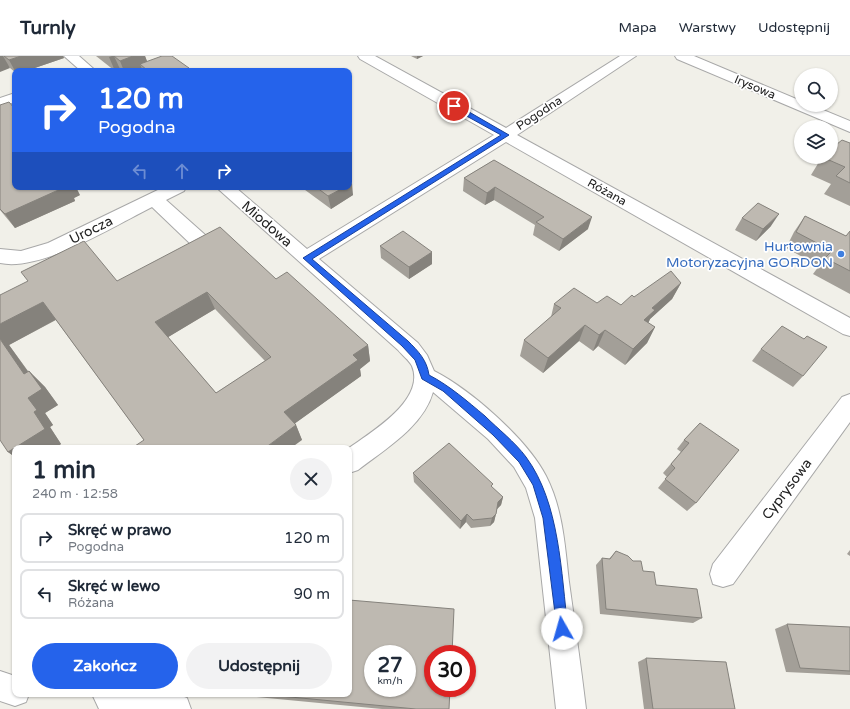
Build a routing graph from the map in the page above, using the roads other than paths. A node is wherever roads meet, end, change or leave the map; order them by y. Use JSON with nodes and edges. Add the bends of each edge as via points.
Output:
{"nodes":[{"id":1,"x":71,"y":56,"type":"edge"},
{"id":2,"x":365,"y":56,"type":"edge"},
{"id":3,"x":629,"y":56,"type":"edge"},
{"id":4,"x":682,"y":56,"type":"edge"},
{"id":5,"x":84,"y":68,"type":"edge"},
{"id":6,"x":12,"y":98,"type":"edge"},
{"id":7,"x":0,"y":103,"type":"edge"},
{"id":8,"x":850,"y":126,"type":"edge"},
{"id":9,"x":506,"y":135,"type":"junction"},
{"id":10,"x":172,"y":190,"type":"edge"},
{"id":11,"x":227,"y":190,"type":"edge"},
{"id":12,"x":154,"y":199,"type":"junction"},
{"id":13,"x":205,"y":246,"type":"edge"},
{"id":14,"x":0,"y":256,"type":"edge"},
{"id":15,"x":306,"y":258,"type":"junction"},
{"id":16,"x":850,"y":328,"type":"edge"},
{"id":17,"x":425,"y":377,"type":"junction"},
{"id":18,"x":850,"y":404,"type":"edge"},
{"id":19,"x":352,"y":460,"type":"edge"},
{"id":20,"x":723,"y":574,"type":"dead end"},
{"id":21,"x":0,"y":686,"type":"edge"},
{"id":22,"x":12,"y":690,"type":"edge"},
{"id":23,"x":109,"y":697,"type":"edge"},
{"id":24,"x":165,"y":703,"type":"edge"},
{"id":25,"x":572,"y":709,"type":"edge"}],
"edges":[{"from":1,"to":5,"type":"street"},
{"from":2,"to":9,"type":"street","name":"Różana"},
{"from":3,"to":9,"type":"street","name":"Pogodna"},
{"from":4,"to":8,"type":"street","name":"Irysowa"},
{"from":6,"to":7,"type":"street"},
{"from":9,"to":15,"type":"street","name":"Pogodna"},
{"from":9,"to":16,"type":"street","name":"Różana"},
{"from":10,"to":12,"type":"street","name":"Urocza"},
{"from":11,"to":15,"type":"street","name":"Miodowa"},
{"from":12,"to":13,"type":"street"},
{"from":12,"to":14,"type":"street","name":"Urocza","via":[[55,248],[19,258]]},
{"from":15,"to":17,"type":"street","name":"Miodowa","via":[[418,357],[424,368]]},
{"from":17,"to":19,"type":"street","via":[[417,405]]},
{"from":17,"to":25,"type":"street","via":[[446,388],[496,432],[522,459],[537,484],[548,518]]},
{"from":18,"to":20,"type":"street","name":"Cyprysowa"},
{"from":21,"to":22,"type":"street"},
{"from":23,"to":24,"type":"street","via":[[112,703]]}]}
